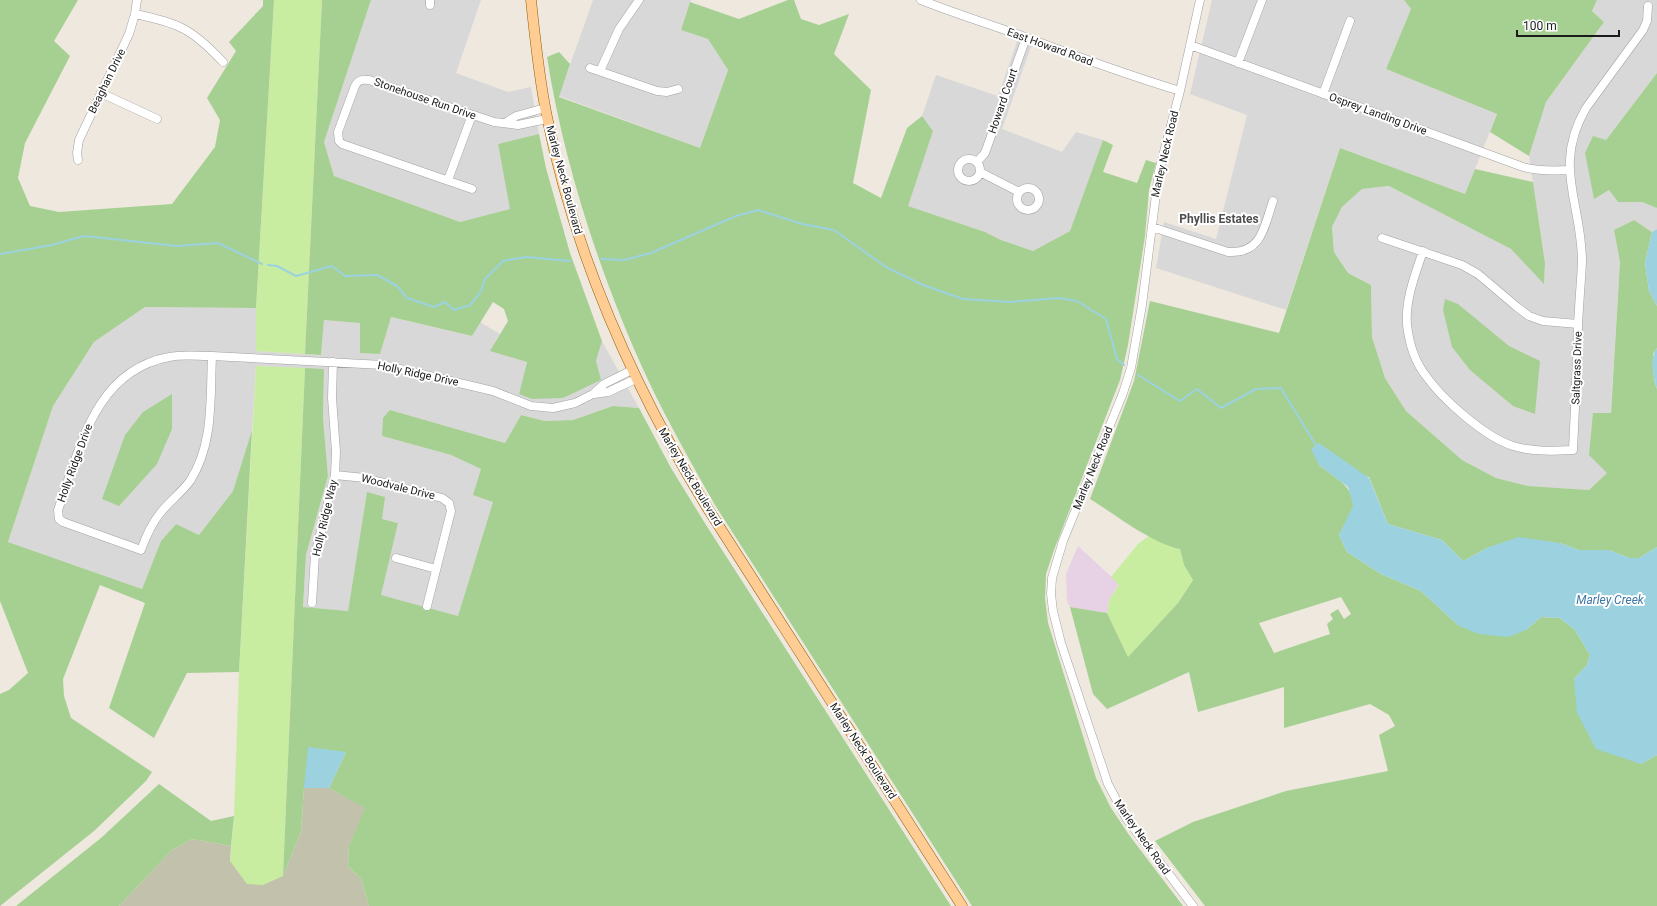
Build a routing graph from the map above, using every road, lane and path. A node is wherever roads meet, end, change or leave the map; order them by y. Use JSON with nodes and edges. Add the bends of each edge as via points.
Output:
{"nodes":[{"id":1,"x":137,"y":0,"type":"edge"},
{"id":2,"x":531,"y":0,"type":"edge"},
{"id":3,"x":639,"y":0,"type":"edge"},
{"id":4,"x":921,"y":0,"type":"edge"},
{"id":5,"x":1200,"y":0,"type":"edge"},
{"id":6,"x":1262,"y":0,"type":"edge"},
{"id":7,"x":1648,"y":6,"type":"dead end"},
{"id":8,"x":136,"y":14,"type":"junction"},
{"id":9,"x":1350,"y":21,"type":"dead end"},
{"id":10,"x":1026,"y":38,"type":"junction"},
{"id":11,"x":1190,"y":45,"type":"junction"},
{"id":12,"x":223,"y":62,"type":"dead end"},
{"id":13,"x":1238,"y":63,"type":"junction"},
{"id":14,"x":590,"y":68,"type":"dead end"},
{"id":15,"x":600,"y":71,"type":"junction"},
{"id":16,"x":678,"y":89,"type":"dead end"},
{"id":17,"x":1180,"y":91,"type":"junction"},
{"id":18,"x":101,"y":93,"type":"junction"},
{"id":19,"x":1323,"y":94,"type":"junction"},
{"id":20,"x":545,"y":108,"type":"junction"},
{"id":21,"x":472,"y":115,"type":"junction"},
{"id":22,"x":547,"y":119,"type":"junction"},
{"id":23,"x":157,"y":120,"type":"dead end"},
{"id":24,"x":505,"y":122,"type":"junction"},
{"id":25,"x":78,"y":160,"type":"dead end"},
{"id":26,"x":977,"y":162,"type":"junction"},
{"id":27,"x":1569,"y":170,"type":"junction"},
{"id":28,"x":980,"y":172,"type":"junction"},
{"id":29,"x":448,"y":180,"type":"junction"},
{"id":30,"x":472,"y":189,"type":"dead end"},
{"id":31,"x":1019,"y":192,"type":"dead end"},
{"id":32,"x":1273,"y":201,"type":"dead end"},
{"id":33,"x":1152,"y":227,"type":"junction"},
{"id":34,"x":1382,"y":238,"type":"dead end"},
{"id":35,"x":1423,"y":251,"type":"junction"},
{"id":36,"x":1578,"y":324,"type":"junction"},
{"id":37,"x":212,"y":356,"type":"junction"},
{"id":38,"x":333,"y":362,"type":"junction"},
{"id":39,"x":634,"y":374,"type":"junction"},
{"id":40,"x":335,"y":475,"type":"junction"},
{"id":41,"x":396,"y":558,"type":"dead end"},
{"id":42,"x":436,"y":569,"type":"junction"},
{"id":43,"x":312,"y":603,"type":"dead end"},
{"id":44,"x":427,"y":606,"type":"dead end"},
{"id":45,"x":962,"y":906,"type":"edge"},
{"id":46,"x":1193,"y":906,"type":"edge"}],
"edges":[{"from":1,"to":8,"type":"street","name":"Beaghan Drive"},
{"from":2,"to":20,"type":"main road","name":"Marley Neck Boulevard"},
{"from":3,"to":15,"type":"street","via":[[619,29]]},
{"from":4,"to":10,"type":"street","name":"East Howard Road"},
{"from":5,"to":11,"type":"street","name":"Marley Neck Road"},
{"from":6,"to":13,"type":"street"},
{"from":7,"to":27,"type":"street","name":"Saltgrass Drive","via":[[1647,21],[1643,30],[1578,121],[1569,154]]},
{"from":8,"to":12,"type":"street","via":[[165,20],[187,30]]},
{"from":8,"to":18,"type":"street","name":"Beaghan Drive","via":[[123,49]]},
{"from":9,"to":19,"type":"street"},
{"from":10,"to":17,"type":"street","name":"East Howard Road"},
{"from":10,"to":26,"type":"street","name":"Howard Court","via":[[985,153]]},
{"from":11,"to":13,"type":"street","name":"Osprey Landing Drive"},
{"from":11,"to":17,"type":"street","name":"Marley Neck Road"},
{"from":13,"to":19,"type":"street","name":"Osprey Landing Drive"},
{"from":14,"to":15,"type":"street"},
{"from":15,"to":16,"type":"street","via":[[657,91]]},
{"from":17,"to":33,"type":"street","name":"Marley Neck Road","via":[[1159,171]]},
{"from":18,"to":23,"type":"street"},
{"from":18,"to":25,"type":"street","name":"Beaghan Drive","via":[[79,140]]},
{"from":19,"to":27,"type":"street","name":"Osprey Landing Drive","via":[[1523,167],[1549,171]]},
{"from":20,"to":22,"type":"main road","name":"Marley Neck Boulevard"},
{"from":20,"to":24,"type":"street","via":[[516,116]]},
{"from":21,"to":24,"type":"street","name":"Stonehouse Run Drive","via":[[494,122]]},
{"from":21,"to":29,"type":"street"},
{"from":21,"to":29,"type":"street","name":"Stonehouse Run Drive","via":[[369,80],[361,80],[355,86],[338,132],[342,144]]},
{"from":22,"to":24,"type":"street","name":"Stonehouse Run Drive","via":[[518,125]]},
{"from":22,"to":39,"type":"main road","name":"Marley Neck Boulevard","via":[[569,205],[595,283]]},
{"from":26,"to":28,"type":"street"},
{"from":26,"to":28,"type":"street","via":[[967,159],[962,161],[957,170],[959,176],[968,182],[978,177]]},
{"from":27,"to":36,"type":"street","name":"Saltgrass Drive","via":[[1582,250]]},
{"from":28,"to":31,"type":"street"},
{"from":29,"to":30,"type":"street","name":"Stonehouse Run Drive"},
{"from":32,"to":33,"type":"street","via":[[1261,236],[1248,250],[1228,252]]},
{"from":33,"to":46,"type":"street","name":"Marley Neck Road","via":[[1131,368],[1063,541],[1052,578],[1051,594],[1061,643],[1108,784],[1126,818]]},
{"from":34,"to":35,"type":"street"},
{"from":35,"to":36,"type":"street","via":[[1462,265],[1478,274],[1530,316]]},
{"from":35,"to":36,"type":"street","name":"Saltgrass Drive","via":[[1407,306],[1410,342],[1416,359],[1436,389],[1482,430],[1497,439],[1530,450],[1573,450]]},
{"from":37,"to":37,"type":"street","name":"Holly Ridge Drive","via":[[168,357],[126,376],[113,386],[88,427],[58,510],[63,522],[141,550],[154,521],[190,481],[206,446]]},
{"from":37,"to":38,"type":"street","name":"Holly Ridge Drive"},
{"from":38,"to":39,"type":"street","name":"Holly Ridge Drive","via":[[401,368],[493,391],[542,408],[564,406],[593,394],[604,384]]},
{"from":38,"to":40,"type":"street","name":"Holly Ridge Way"},
{"from":39,"to":45,"type":"main road","name":"Marley Neck Boulevard","via":[[670,445],[708,509]]},
{"from":40,"to":42,"type":"street","name":"Woodvale Drive","via":[[365,478],[446,500],[451,511]]},
{"from":40,"to":43,"type":"street","name":"Holly Ridge Way","via":[[315,555]]},
{"from":41,"to":42,"type":"street"},
{"from":42,"to":44,"type":"street","name":"Woodvale Drive"}]}
